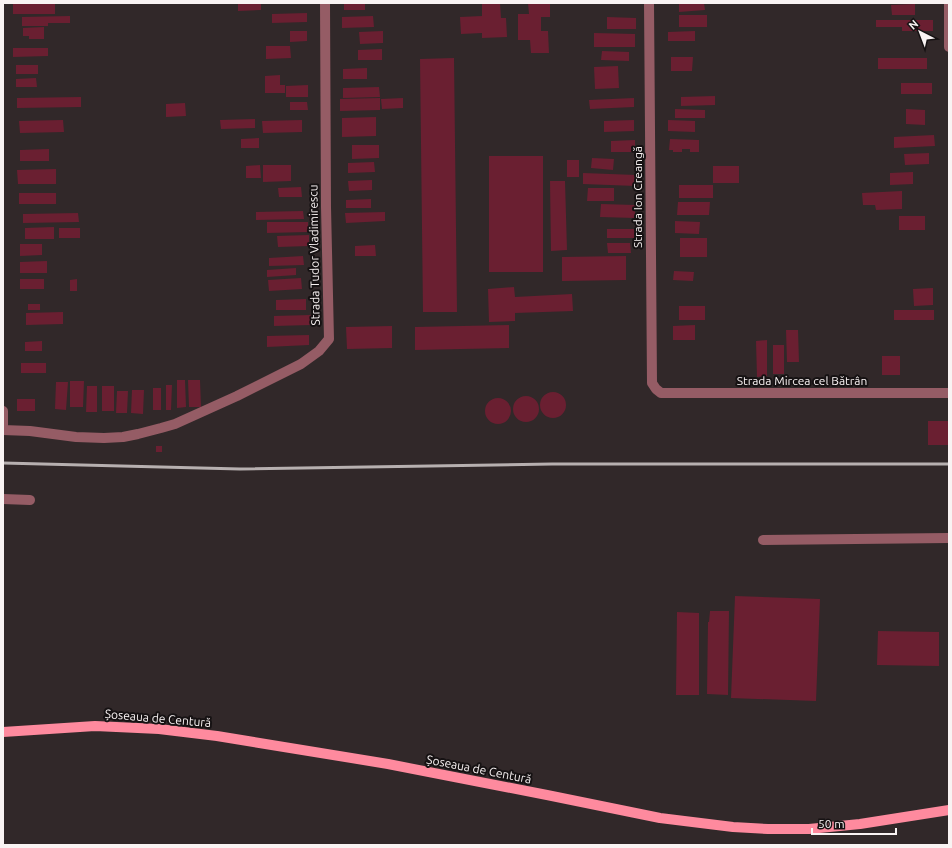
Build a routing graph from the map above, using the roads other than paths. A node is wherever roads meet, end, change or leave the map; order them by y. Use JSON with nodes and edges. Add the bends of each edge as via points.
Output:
{"nodes":[{"id":1,"x":325,"y":3,"type":"edge"},
{"id":2,"x":649,"y":3,"type":"edge"},
{"id":3,"x":949,"y":3,"type":"edge"},
{"id":4,"x":949,"y":47,"type":"edge"},
{"id":5,"x":656,"y":390,"type":"joint"},
{"id":6,"x":949,"y":394,"type":"edge"},
{"id":7,"x":3,"y":411,"type":"edge"},
{"id":8,"x":3,"y":430,"type":"edge"},
{"id":9,"x":3,"y":499,"type":"edge"},
{"id":10,"x":30,"y":500,"type":"dead end"},
{"id":11,"x":949,"y":538,"type":"edge"},
{"id":12,"x":762,"y":540,"type":"dead end"},
{"id":13,"x":3,"y":732,"type":"edge"},
{"id":14,"x":949,"y":810,"type":"edge"}],
"edges":[{"from":1,"to":8,"type":"street","name":"Strada Tudor Vladimirescu","via":[[329,339],[319,351],[301,364],[237,396],[161,428],[123,437],[104,438]]},
{"from":2,"to":5,"type":"street","name":"Strada Ion Creangă","via":[[652,383]]},
{"from":3,"to":4,"type":"street"},
{"from":5,"to":6,"type":"street","name":"Strada Mircea cel Bătrân","via":[[661,393]]},
{"from":7,"to":8,"type":"street"},
{"from":9,"to":10,"type":"street"},
{"from":11,"to":12,"type":"street"},
{"from":13,"to":14,"type":"main road","name":"Șoseaua de Centură","via":[[95,726],[159,729],[217,736],[388,764],[660,818],[733,827],[809,829]]}]}
